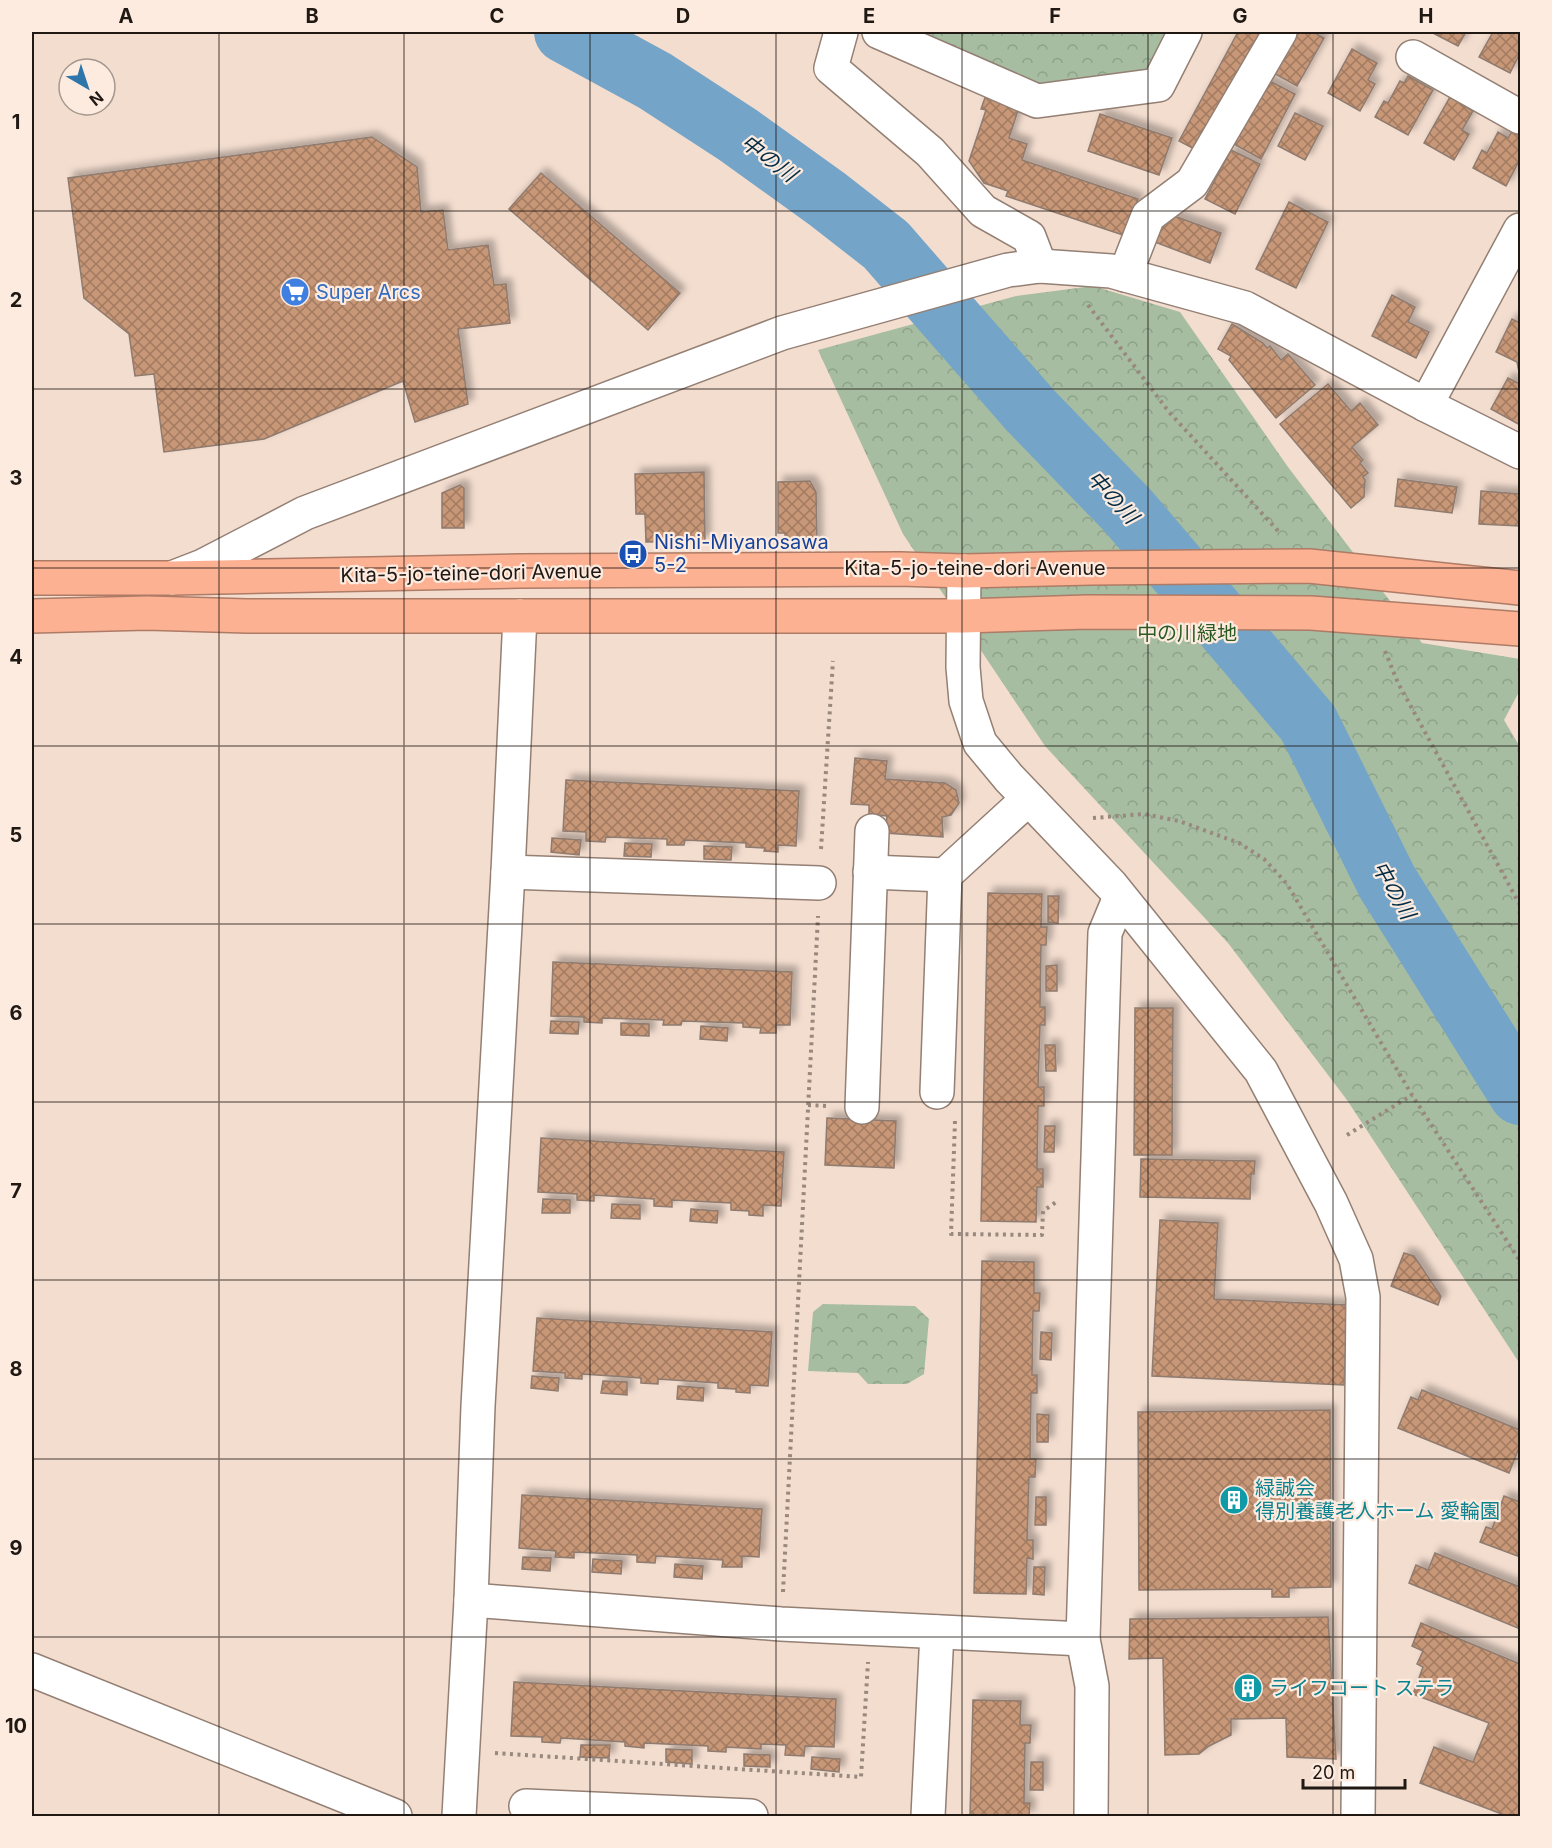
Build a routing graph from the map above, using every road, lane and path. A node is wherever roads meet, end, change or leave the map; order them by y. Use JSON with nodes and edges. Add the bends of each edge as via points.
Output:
{"nodes":[{"id":1,"x":839,"y":32,"type":"edge"},
{"id":2,"x":879,"y":32,"type":"edge"},
{"id":3,"x":1185,"y":32,"type":"edge"},
{"id":4,"x":1280,"y":32,"type":"edge"},
{"id":5,"x":1413,"y":57,"type":"dead end"},
{"id":6,"x":1521,"y":117,"type":"edge"},
{"id":7,"x":1521,"y":230,"type":"edge"},
{"id":8,"x":1041,"y":266,"type":"junction"},
{"id":9,"x":1125,"y":275,"type":"junction"},
{"id":10,"x":1083,"y":298,"type":"dead end"},
{"id":11,"x":1426,"y":405,"type":"junction"},
{"id":12,"x":1521,"y":452,"type":"edge"},
{"id":13,"x":1286,"y":540,"type":"dead end"},
{"id":14,"x":964,"y":571,"type":"junction"},
{"id":15,"x":32,"y":578,"type":"edge"},
{"id":16,"x":172,"y":578,"type":"junction"},
{"id":17,"x":1521,"y":588,"type":"edge"},
{"id":18,"x":32,"y":616,"type":"edge"},
{"id":19,"x":520,"y":616,"type":"junction"},
{"id":20,"x":964,"y":616,"type":"junction"},
{"id":21,"x":1521,"y":629,"type":"edge"},
{"id":22,"x":1385,"y":650,"type":"dead end"},
{"id":23,"x":832,"y":661,"type":"dead end"},
{"id":24,"x":1028,"y":799,"type":"junction"},
{"id":25,"x":1083,"y":819,"type":"dead end"},
{"id":26,"x":872,"y":831,"type":"dead end"},
{"id":27,"x":508,"y":872,"type":"junction"},
{"id":28,"x":870,"y":872,"type":"junction"},
{"id":29,"x":945,"y":875,"type":"junction"},
{"id":30,"x":819,"y":883,"type":"junction"},
{"id":31,"x":1120,"y":897,"type":"junction"},
{"id":32,"x":1521,"y":905,"type":"edge"},
{"id":33,"x":937,"y":1092,"type":"dead end"},
{"id":34,"x":1412,"y":1095,"type":"junction"},
{"id":35,"x":808,"y":1105,"type":"junction"},
{"id":36,"x":862,"y":1107,"type":"joint"},
{"id":37,"x":955,"y":1120,"type":"dead end"},
{"id":38,"x":1347,"y":1135,"type":"dead end"},
{"id":39,"x":1059,"y":1200,"type":"dead end"},
{"id":40,"x":1521,"y":1261,"type":"edge"},
{"id":41,"x":471,"y":1600,"type":"junction"},
{"id":42,"x":782,"y":1602,"type":"dead end"},
{"id":43,"x":871,"y":1628,"type":"junction"},
{"id":44,"x":937,"y":1632,"type":"junction"},
{"id":45,"x":1083,"y":1639,"type":"junction"},
{"id":46,"x":32,"y":1670,"type":"edge"},
{"id":47,"x":495,"y":1752,"type":"dead end"},
{"id":48,"x":321,"y":1802,"type":"edge"},
{"id":49,"x":526,"y":1806,"type":"dead end"},
{"id":50,"x":395,"y":1816,"type":"edge"},
{"id":51,"x":459,"y":1816,"type":"edge"},
{"id":52,"x":751,"y":1816,"type":"edge"},
{"id":53,"x":927,"y":1816,"type":"edge"},
{"id":54,"x":1091,"y":1816,"type":"edge"},
{"id":55,"x":1358,"y":1816,"type":"edge"}],
"edges":[{"from":1,"to":8,"type":"street","via":[[831,68],[930,152],[983,211],[1029,237]]},
{"from":2,"to":3,"type":"street","via":[[1038,101],[1158,85]]},
{"from":4,"to":9,"type":"street","via":[[1192,183],[1148,216]]},
{"from":5,"to":6,"type":"street"},
{"from":7,"to":11,"type":"street"},
{"from":8,"to":9,"type":"street"},
{"from":8,"to":16,"type":"street","via":[[1008,270],[782,333],[305,513]]},
{"from":9,"to":11,"type":"street","via":[[1245,308]]},
{"from":10,"to":13,"type":"path","via":[[1169,412]]},
{"from":11,"to":12,"type":"street"},
{"from":14,"to":16,"type":"highway","name":"Kita-5-jo-teine-dori Avenue","via":[[532,571]]},
{"from":14,"to":17,"type":"highway","name":"Kita-5-jo-teine-dori Avenue","via":[[1309,566]]},
{"from":14,"to":20,"type":"street"},
{"from":15,"to":16,"type":"highway","name":"Kita-5-jo-teine-dori Avenue"},
{"from":18,"to":19,"type":"highway","name":"Kita-5-jo-teine-dori Avenue"},
{"from":19,"to":20,"type":"highway","name":"Kita-5-jo-teine-dori Avenue"},
{"from":19,"to":27,"type":"street"},
{"from":20,"to":21,"type":"highway","name":"Kita-5-jo-teine-dori Avenue","via":[[1311,613]]},
{"from":20,"to":24,"type":"street","via":[[966,701],[980,743]]},
{"from":22,"to":32,"type":"path","via":[[1398,683]]},
{"from":23,"to":30,"type":"path"},
{"from":24,"to":29,"type":"street"},
{"from":24,"to":31,"type":"street"},
{"from":25,"to":34,"type":"path","via":[[1144,814],[1179,821],[1239,843],[1264,860],[1287,884]]},
{"from":26,"to":28,"type":"street"},
{"from":27,"to":30,"type":"street"},
{"from":27,"to":41,"type":"street"},
{"from":28,"to":29,"type":"street"},
{"from":28,"to":36,"type":"street"},
{"from":29,"to":33,"type":"street"},
{"from":30,"to":35,"type":"path"},
{"from":31,"to":45,"type":"street","via":[[1105,933]]},
{"from":31,"to":55,"type":"street","via":[[1261,1071],[1356,1259],[1363,1298]]},
{"from":34,"to":38,"type":"path"},
{"from":34,"to":40,"type":"path"},
{"from":35,"to":36,"type":"path"},
{"from":35,"to":42,"type":"path"},
{"from":37,"to":39,"type":"path","via":[[951,1233],[1042,1235],[1043,1211]]},
{"from":41,"to":43,"type":"street"},
{"from":41,"to":51,"type":"street"},
{"from":43,"to":44,"type":"street"},
{"from":43,"to":47,"type":"path","via":[[861,1777]]},
{"from":44,"to":45,"type":"street"},
{"from":44,"to":53,"type":"street"},
{"from":45,"to":54,"type":"street","via":[[1092,1686]]},
{"from":46,"to":48,"type":"street"},
{"from":48,"to":50,"type":"street"},
{"from":49,"to":52,"type":"street"}]}
